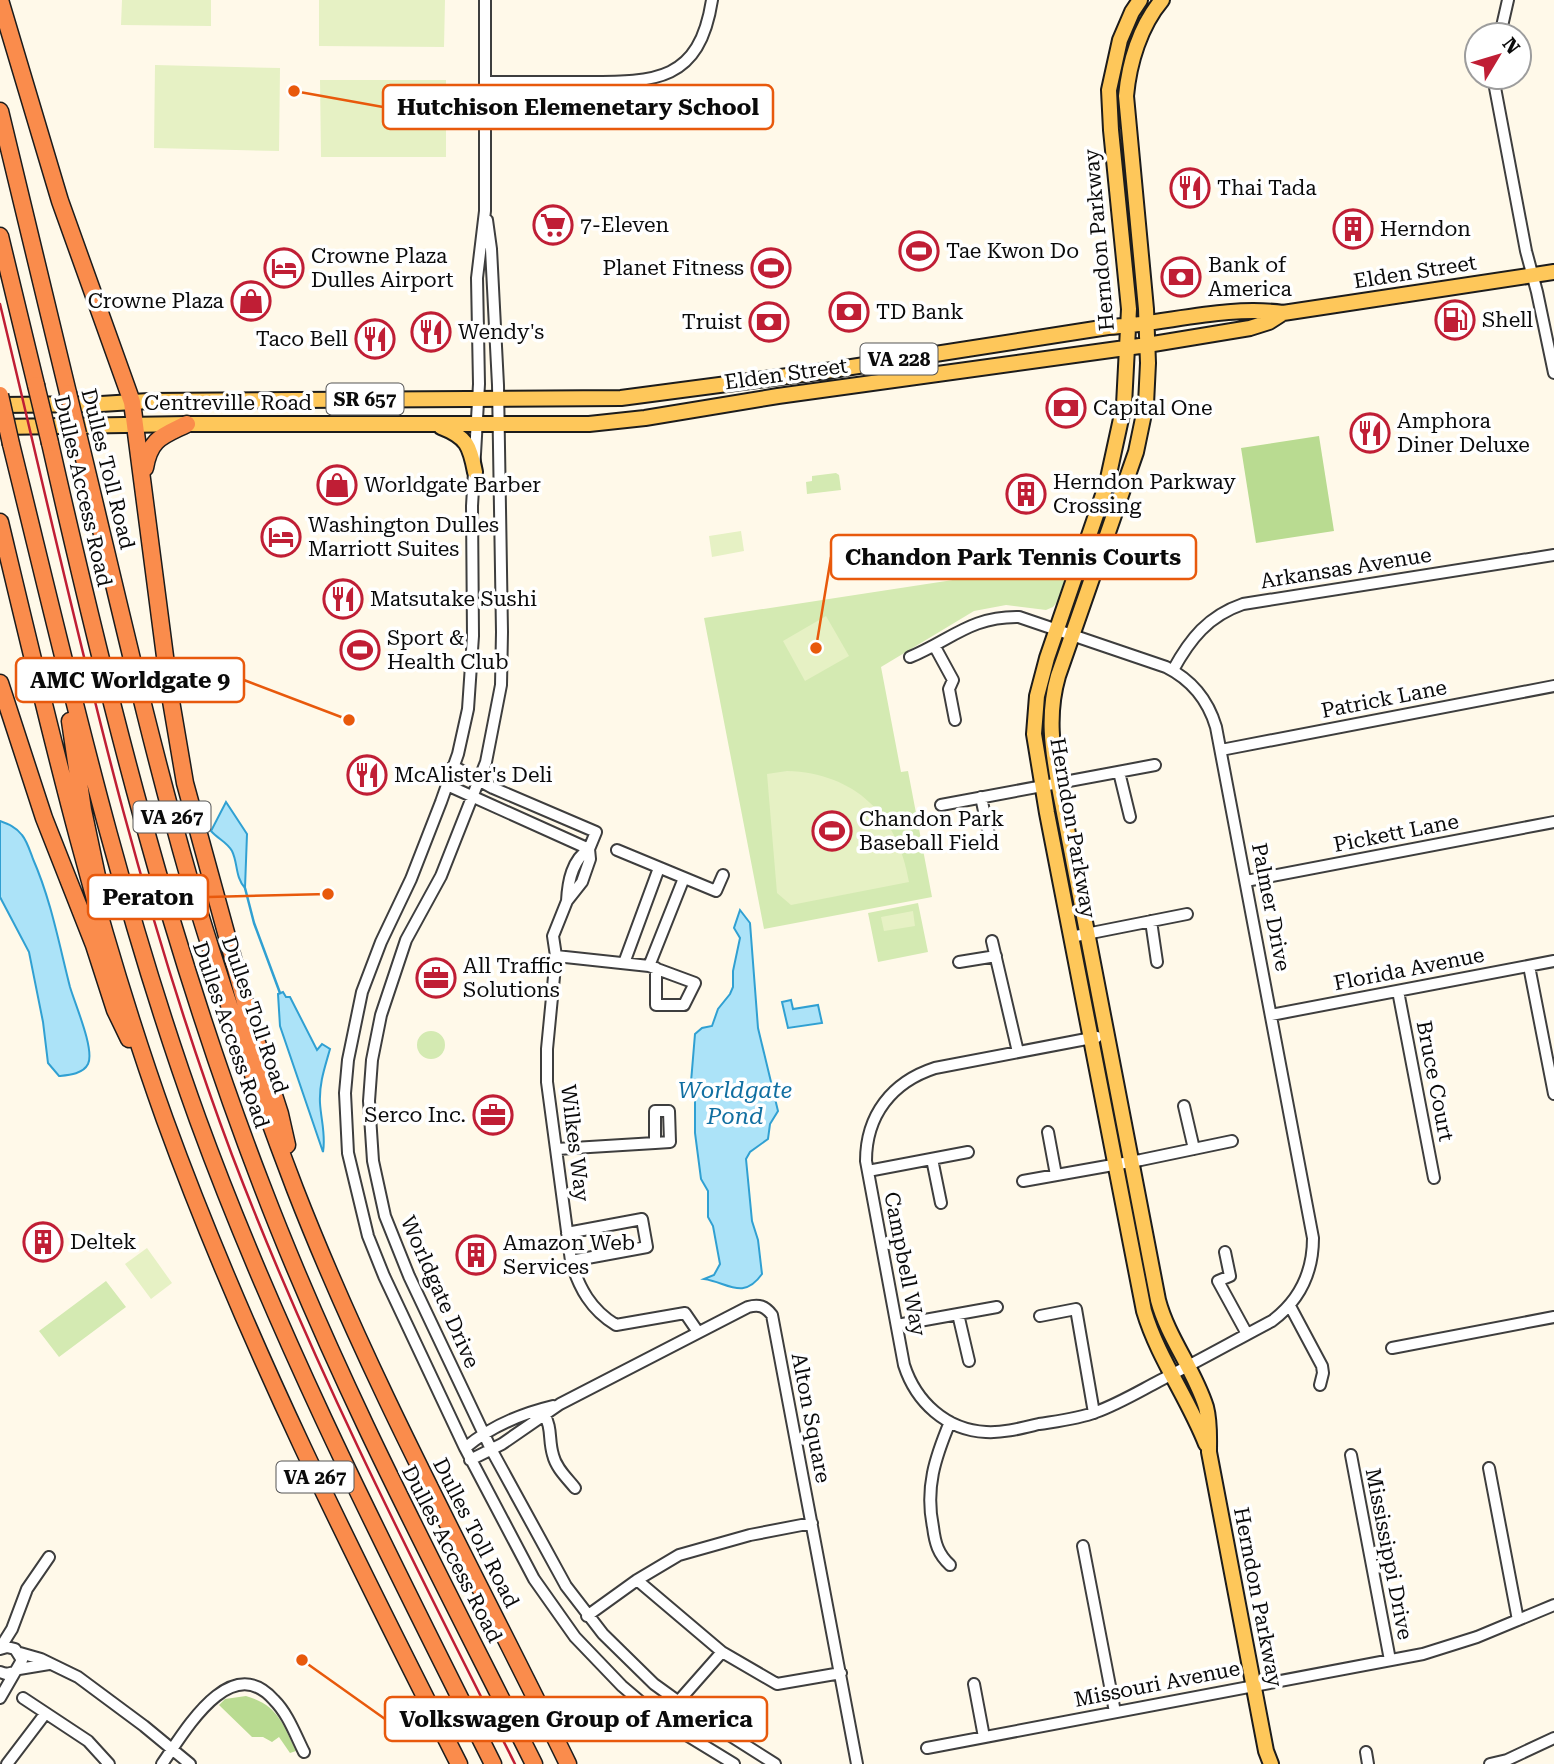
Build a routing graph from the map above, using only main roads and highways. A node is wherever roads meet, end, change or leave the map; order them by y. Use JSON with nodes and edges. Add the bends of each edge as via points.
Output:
{"nodes":[{"id":1,"x":0,"y":0,"type":"edge"},
{"id":2,"x":1140,"y":0,"type":"edge"},
{"id":3,"x":1162,"y":0,"type":"edge"},
{"id":4,"x":0,"y":111,"type":"edge"},
{"id":5,"x":0,"y":236,"type":"edge"},
{"id":6,"x":1554,"y":272,"type":"edge"},
{"id":7,"x":1283,"y":313,"type":"junction"},
{"id":8,"x":1147,"y":324,"type":"junction"},
{"id":9,"x":1129,"y":326,"type":"junction"},
{"id":10,"x":1147,"y":345,"type":"junction"},
{"id":11,"x":1128,"y":348,"type":"junction"},
{"id":12,"x":670,"y":393,"type":"joint"},
{"id":13,"x":0,"y":396,"type":"edge"},
{"id":14,"x":498,"y":399,"type":"joint"},
{"id":15,"x":132,"y":402,"type":"junction"},
{"id":16,"x":0,"y":405,"type":"edge"},
{"id":17,"x":673,"y":413,"type":"joint"},
{"id":18,"x":187,"y":424,"type":"junction"},
{"id":19,"x":433,"y":424,"type":"junction"},
{"id":20,"x":499,"y":424,"type":"joint"},
{"id":21,"x":136,"y":425,"type":"junction"},
{"id":22,"x":0,"y":427,"type":"edge"},
{"id":23,"x":475,"y":472,"type":"road end"},
{"id":24,"x":143,"y":477,"type":"junction"},
{"id":25,"x":0,"y":522,"type":"edge"},
{"id":26,"x":50,"y":601,"type":"junction"},
{"id":27,"x":0,"y":683,"type":"edge"},
{"id":28,"x":107,"y":942,"type":"junction"},
{"id":29,"x":164,"y":1118,"type":"junction"},
{"id":30,"x":296,"y":1192,"type":"junction"},
{"id":31,"x":1209,"y":1452,"type":"junction"},
{"id":32,"x":486,"y":1668,"type":"junction"},
{"id":33,"x":1267,"y":1760,"type":"edge"},
{"id":34,"x":459,"y":1764,"type":"edge"},
{"id":35,"x":493,"y":1764,"type":"edge"},
{"id":36,"x":534,"y":1764,"type":"edge"},
{"id":37,"x":544,"y":1764,"type":"edge"},
{"id":38,"x":568,"y":1764,"type":"edge"}],
"edges":[{"from":1,"to":15,"type":"highway","via":[[60,201]]},
{"from":2,"to":9,"type":"main road","name":"Herndon Parkway","via":[[1120,40],[1110,90]]},
{"from":3,"to":8,"type":"main road","name":"Herndon Parkway","via":[[1136,48],[1126,96]]},
{"from":4,"to":30,"type":"highway","name":"Dulles Toll Road","number":"VA 267","bridge":true,"via":[[188,875],[238,1033]]},
{"from":5,"to":32,"type":"highway","name":"Dulles Access Road","bridge":true,"via":[[138,807],[216,1062],[325,1338]]},
{"from":6,"to":7,"type":"main road","name":"Elden Street"},
{"from":7,"to":8,"type":"main road","name":"Elden Street","via":[[1260,310]]},
{"from":7,"to":10,"type":"main road","name":"Elden Street","via":[[1250,328]]},
{"from":8,"to":9,"type":"main road","name":"Elden Street"},
{"from":8,"to":10,"type":"main road","name":"Herndon Parkway"},
{"from":9,"to":11,"type":"main road","name":"Herndon Parkway"},
{"from":9,"to":12,"type":"main road","name":"Elden Street","number":"VA 228"},
{"from":10,"to":11,"type":"main road","name":"Elden Street","number":"VA 228"},
{"from":10,"to":31,"type":"main road","name":"Herndon Parkway","via":[[1141,434],[1055,688],[1050,728],[1161,1310],[1206,1407]]},
{"from":11,"to":17,"type":"main road","name":"Elden Street","number":"VA 228"},
{"from":11,"to":31,"type":"main road","name":"Herndon Parkway","via":[[1124,405],[1112,465],[1040,681],[1034,734],[1144,1311]]},
{"from":12,"to":14,"type":"main road","name":"Elden Street","number":"SR 657","via":[[600,399]]},
{"from":13,"to":26,"type":"highway","bridge":true},
{"from":14,"to":15,"type":"main road","name":"Centreville Road","number":"SR 657"},
{"from":15,"to":16,"type":"main road","name":"Centreville Road","number":"SR 657"},
{"from":15,"to":21,"type":"highway"},
{"from":17,"to":20,"type":"main road","name":"Elden Street","number":"SR 657","via":[[623,422]]},
{"from":18,"to":19,"type":"main road","name":"Centreville Road","number":"SR 657"},
{"from":18,"to":21,"type":"main road","name":"Centreville Road","number":"SR 657"},
{"from":18,"to":24,"type":"highway","via":[[152,444]]},
{"from":19,"to":20,"type":"main road","name":"Centreville Road","number":"SR 657"},
{"from":19,"to":23,"type":"main road","via":[[463,440]]},
{"from":21,"to":22,"type":"main road","name":"Centreville Road","number":"SR 657"},
{"from":21,"to":24,"type":"highway"},
{"from":24,"to":30,"type":"highway","via":[[185,783],[251,1024],[281,1114]]},
{"from":25,"to":28,"type":"highway","number":"VA 267"},
{"from":26,"to":28,"type":"highway"},
{"from":26,"to":35,"type":"highway","via":[[125,896],[176,1057],[226,1193],[332,1440]]},
{"from":27,"to":29,"type":"highway","via":[[115,1010]]},
{"from":28,"to":29,"type":"highway","number":"VA 267"},
{"from":29,"to":34,"type":"highway","number":"VA 267","via":[[279,1399]]},
{"from":30,"to":38,"type":"highway","name":"Dulles Toll Road","number":"VA 267","via":[[389,1406]]},
{"from":31,"to":33,"type":"main road","name":"Herndon Parkway"},
{"from":32,"to":36,"type":"highway","name":"Dulles Access Road"},
{"from":32,"to":37,"type":"highway"}]}
